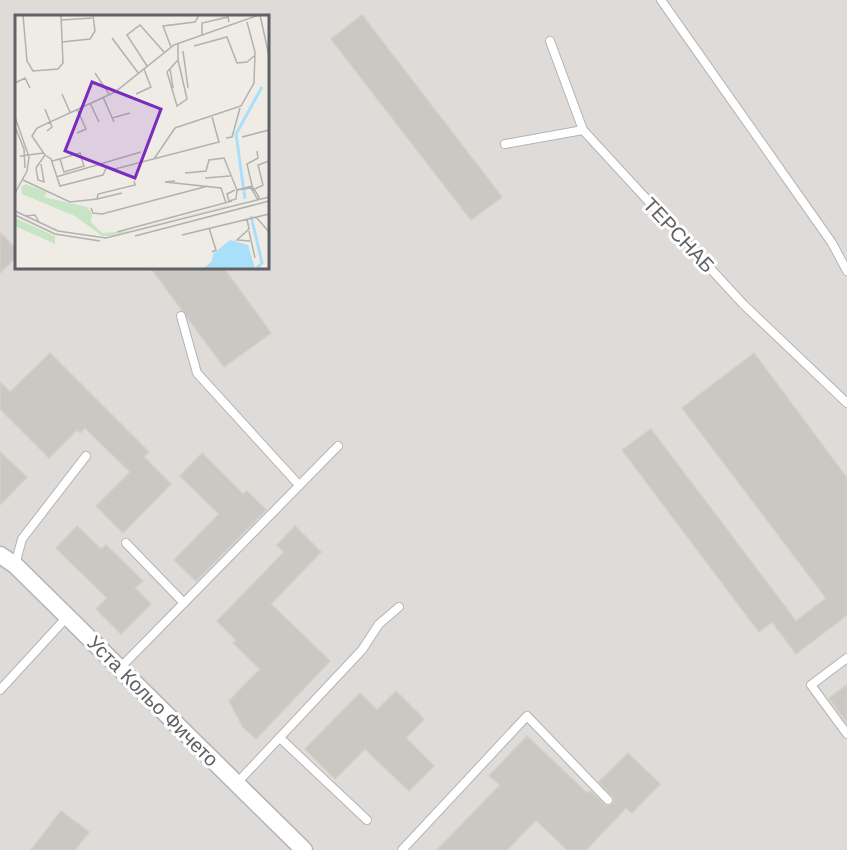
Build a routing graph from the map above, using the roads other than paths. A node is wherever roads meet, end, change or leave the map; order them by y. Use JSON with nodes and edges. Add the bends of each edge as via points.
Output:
{"nodes":[{"id":1,"x":661,"y":0,"type":"edge"},
{"id":2,"x":550,"y":41,"type":"dead end"},
{"id":3,"x":583,"y":130,"type":"junction"},
{"id":4,"x":505,"y":144,"type":"dead end"},
{"id":5,"x":847,"y":271,"type":"edge"},
{"id":6,"x":181,"y":316,"type":"dead end"},
{"id":7,"x":847,"y":403,"type":"edge"},
{"id":8,"x":338,"y":446,"type":"dead end"},
{"id":9,"x":86,"y":456,"type":"dead end"},
{"id":10,"x":299,"y":485,"type":"junction"},
{"id":11,"x":126,"y":543,"type":"dead end"},
{"id":12,"x":0,"y":555,"type":"edge"},
{"id":13,"x":15,"y":565,"type":"junction"},
{"id":14,"x":184,"y":603,"type":"junction"},
{"id":15,"x":399,"y":608,"type":"dead end"},
{"id":16,"x":67,"y":617,"type":"junction"},
{"id":17,"x":847,"y":658,"type":"edge"},
{"id":18,"x":119,"y":669,"type":"junction"},
{"id":19,"x":0,"y":690,"type":"edge"},
{"id":20,"x":847,"y":734,"type":"edge"},
{"id":21,"x":280,"y":738,"type":"junction"},
{"id":22,"x":236,"y":784,"type":"junction"},
{"id":23,"x":608,"y":800,"type":"dead end"},
{"id":24,"x":367,"y":820,"type":"dead end"},
{"id":25,"x":304,"y":850,"type":"edge"},
{"id":26,"x":402,"y":850,"type":"edge"}],
"edges":[{"from":1,"to":5,"type":"lane","via":[[832,243]]},
{"from":2,"to":3,"type":"lane","name":"ТЕРСНАБ"},
{"from":3,"to":4,"type":"lane"},
{"from":3,"to":7,"type":"lane","name":"ТЕРСНАБ","via":[[743,304]]},
{"from":6,"to":10,"type":"lane","via":[[197,373]]},
{"from":8,"to":10,"type":"lane"},
{"from":9,"to":13,"type":"lane","via":[[22,539]]},
{"from":10,"to":14,"type":"lane"},
{"from":11,"to":14,"type":"lane"},
{"from":12,"to":13,"type":"street","name":"Уста Кольо Фичето"},
{"from":13,"to":16,"type":"street","name":"Уста Кольо Фичето"},
{"from":14,"to":18,"type":"lane"},
{"from":15,"to":21,"type":"lane","via":[[379,624],[362,650]]},
{"from":16,"to":18,"type":"street","name":"Уста Кольо Фичето"},
{"from":16,"to":19,"type":"lane"},
{"from":17,"to":20,"type":"lane","via":[[811,685]]},
{"from":18,"to":22,"type":"street","name":"Уста Кольо Фичето"},
{"from":21,"to":22,"type":"lane"},
{"from":21,"to":24,"type":"lane"},
{"from":22,"to":25,"type":"street","name":"Уста Кольо Фичето"},
{"from":23,"to":26,"type":"lane","via":[[527,716]]}]}
